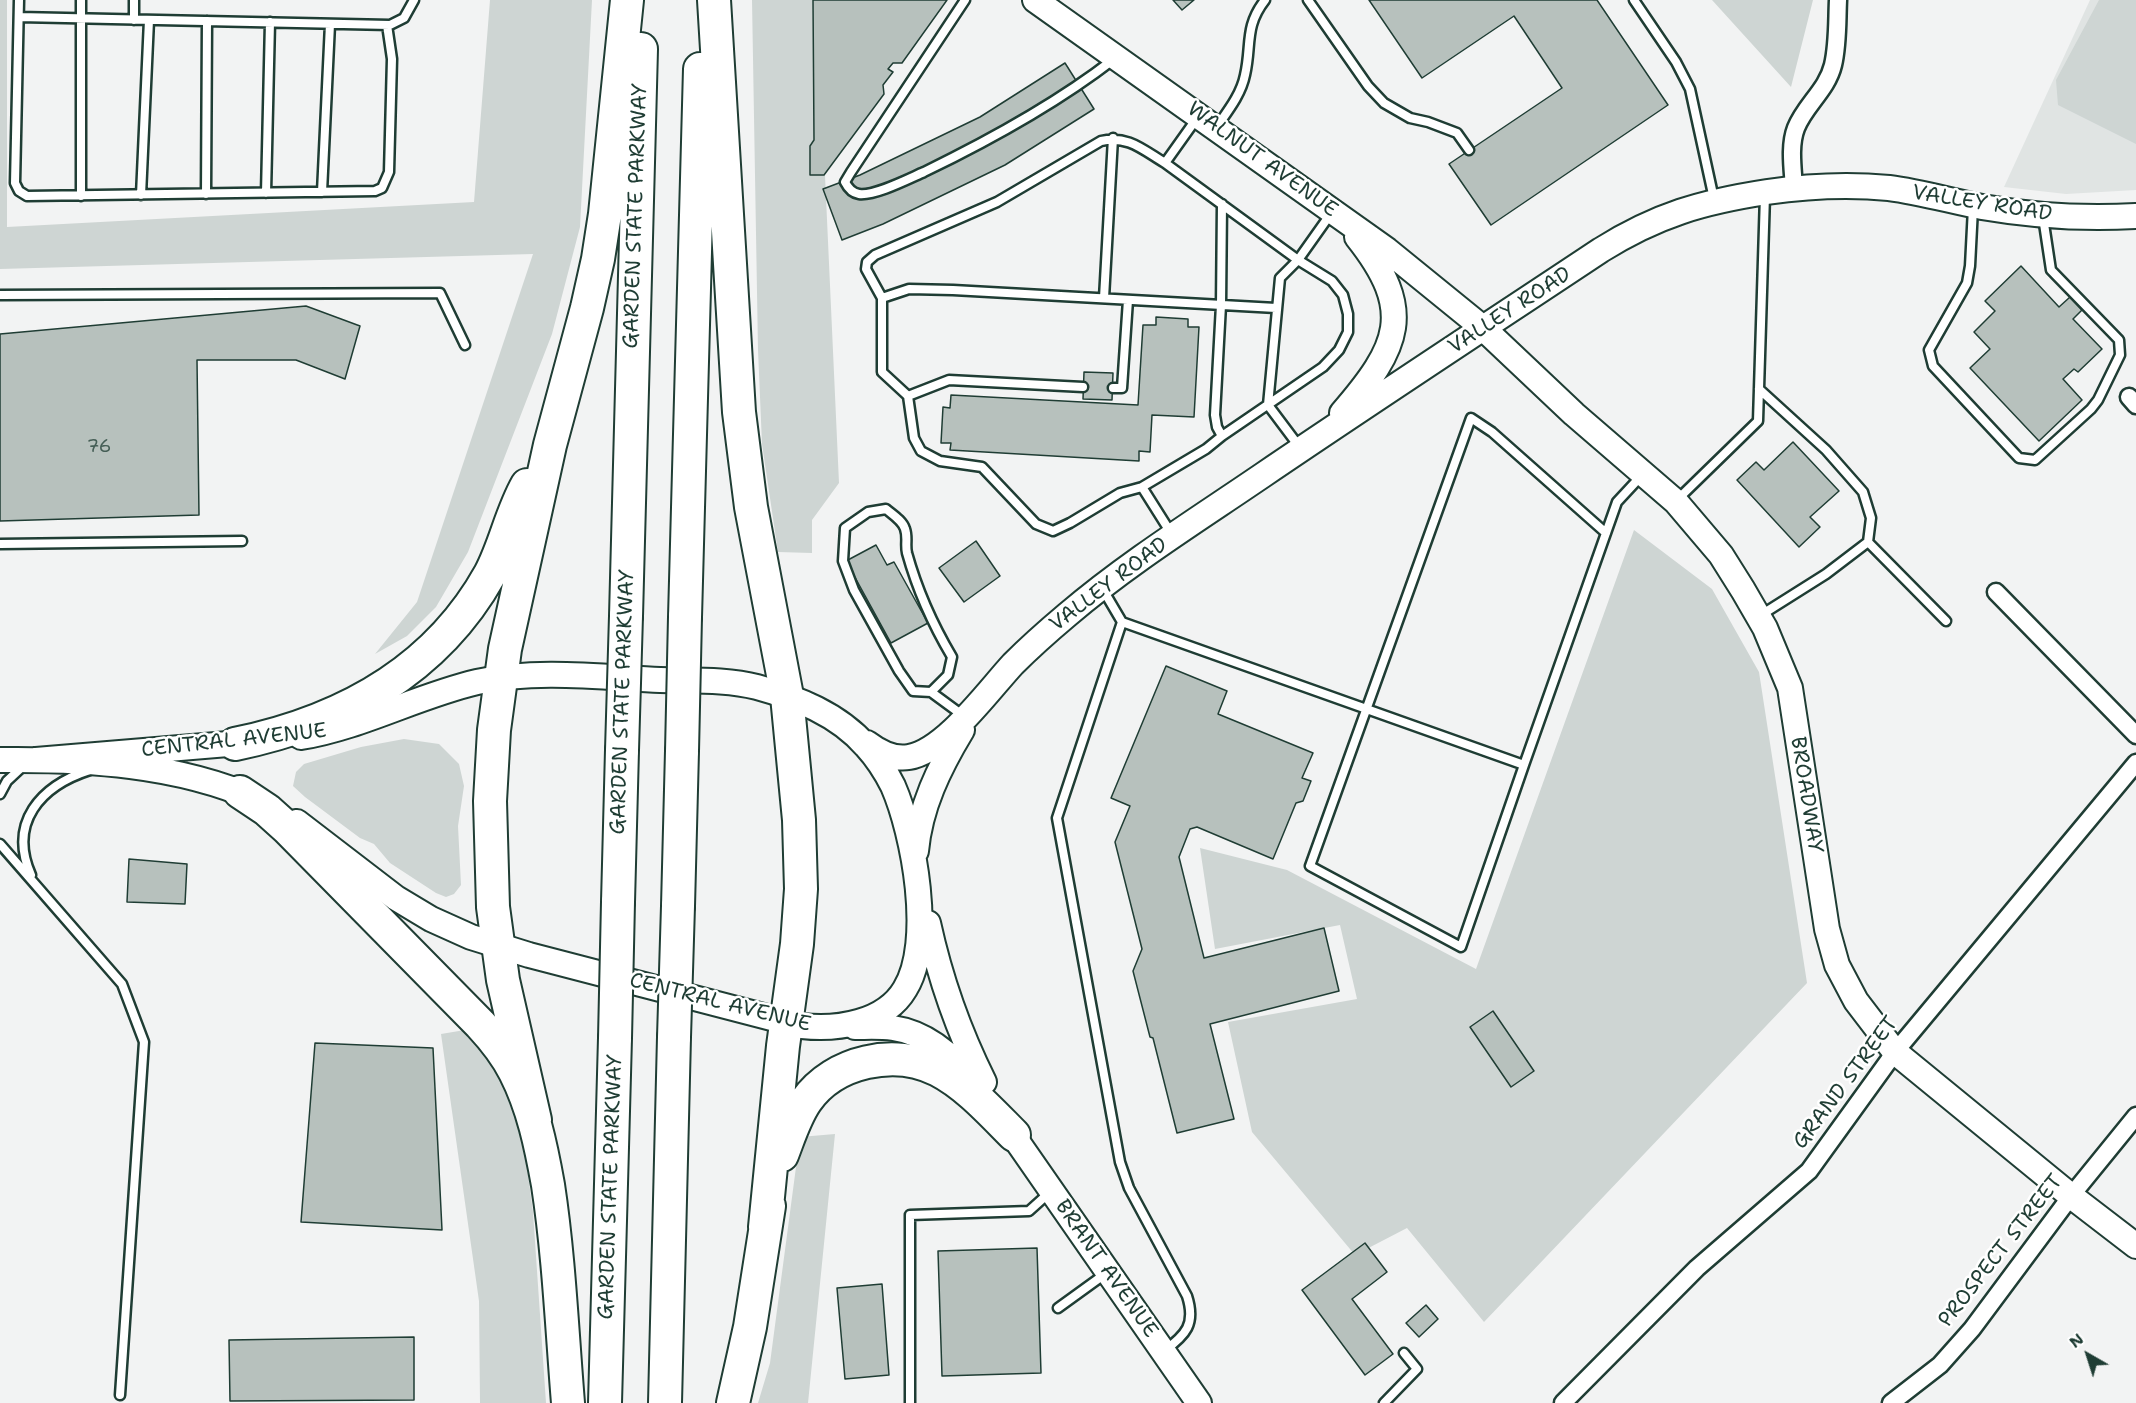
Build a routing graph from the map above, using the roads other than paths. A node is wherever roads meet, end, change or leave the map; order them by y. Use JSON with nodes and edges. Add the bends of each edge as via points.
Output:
{"nodes":[{"id":1,"x":19,"y":0,"type":"edge"},
{"id":2,"x":81,"y":0,"type":"edge"},
{"id":3,"x":134,"y":0,"type":"edge"},
{"id":4,"x":414,"y":0,"type":"edge"},
{"id":5,"x":627,"y":0,"type":"edge"},
{"id":6,"x":642,"y":0,"type":"edge"},
{"id":7,"x":702,"y":0,"type":"edge"},
{"id":8,"x":714,"y":0,"type":"edge"},
{"id":9,"x":965,"y":0,"type":"edge"},
{"id":10,"x":1035,"y":0,"type":"edge"},
{"id":11,"x":1266,"y":0,"type":"edge"},
{"id":12,"x":1308,"y":0,"type":"edge"},
{"id":13,"x":1634,"y":0,"type":"edge"},
{"id":14,"x":1838,"y":0,"type":"edge"},
{"id":15,"x":19,"y":17,"type":"junction"},
{"id":16,"x":81,"y":18,"type":"junction"},
{"id":17,"x":134,"y":20,"type":"junction"},
{"id":18,"x":149,"y":20,"type":"junction"},
{"id":19,"x":207,"y":21,"type":"junction"},
{"id":20,"x":270,"y":22,"type":"junction"},
{"id":21,"x":330,"y":24,"type":"junction"},
{"id":22,"x":387,"y":25,"type":"junction"},
{"id":23,"x":1117,"y":57,"type":"junction"},
{"id":24,"x":1207,"y":122,"type":"junction"},
{"id":25,"x":1113,"y":138,"type":"junction"},
{"id":26,"x":1469,"y":150,"type":"dead end"},
{"id":27,"x":1165,"y":163,"type":"junction"},
{"id":28,"x":1794,"y":188,"type":"junction"},
{"id":29,"x":322,"y":192,"type":"junction"},
{"id":30,"x":1765,"y":192,"type":"junction"},
{"id":31,"x":266,"y":193,"type":"junction"},
{"id":32,"x":206,"y":194,"type":"junction"},
{"id":33,"x":141,"y":195,"type":"junction"},
{"id":34,"x":81,"y":196,"type":"junction"},
{"id":35,"x":1714,"y":201,"type":"junction"},
{"id":36,"x":1222,"y":204,"type":"junction"},
{"id":37,"x":1974,"y":205,"type":"junction"},
{"id":38,"x":1333,"y":211,"type":"junction"},
{"id":39,"x":2043,"y":216,"type":"junction"},
{"id":40,"x":2136,"y":216,"type":"edge"},
{"id":41,"x":1298,"y":260,"type":"junction"},
{"id":42,"x":0,"y":295,"type":"edge"},
{"id":43,"x":882,"y":298,"type":"junction"},
{"id":44,"x":1104,"y":298,"type":"junction"},
{"id":45,"x":1128,"y":300,"type":"junction"},
{"id":46,"x":1221,"y":305,"type":"junction"},
{"id":47,"x":1276,"y":308,"type":"junction"},
{"id":48,"x":1483,"y":328,"type":"junction"},
{"id":49,"x":465,"y":345,"type":"dead end"},
{"id":50,"x":1083,"y":387,"type":"dead end"},
{"id":51,"x":1113,"y":388,"type":"dead end"},
{"id":52,"x":1759,"y":389,"type":"junction"},
{"id":53,"x":908,"y":396,"type":"junction"},
{"id":54,"x":1268,"y":405,"type":"junction"},
{"id":55,"x":1222,"y":436,"type":"junction"},
{"id":56,"x":1309,"y":443,"type":"junction"},
{"id":57,"x":550,"y":445,"type":"junction"},
{"id":58,"x":1644,"y":473,"type":"junction"},
{"id":59,"x":1142,"y":487,"type":"junction"},
{"id":60,"x":1676,"y":502,"type":"junction"},
{"id":61,"x":1606,"y":534,"type":"junction"},
{"id":62,"x":1173,"y":536,"type":"junction"},
{"id":63,"x":242,"y":541,"type":"dead end"},
{"id":64,"x":1868,"y":542,"type":"junction"},
{"id":65,"x":0,"y":544,"type":"edge"},
{"id":66,"x":1102,"y":587,"type":"junction"},
{"id":67,"x":1996,"y":592,"type":"dead end"},
{"id":68,"x":1758,"y":616,"type":"junction"},
{"id":69,"x":1946,"y":621,"type":"dead end"},
{"id":70,"x":1122,"y":622,"type":"junction"},
{"id":71,"x":500,"y":678,"type":"junction"},
{"id":72,"x":931,"y":692,"type":"junction"},
{"id":73,"x":787,"y":696,"type":"junction"},
{"id":74,"x":973,"y":709,"type":"junction"},
{"id":75,"x":1366,"y":709,"type":"junction"},
{"id":76,"x":855,"y":735,"type":"junction"},
{"id":77,"x":2136,"y":735,"type":"edge"},
{"id":78,"x":235,"y":744,"type":"junction"},
{"id":79,"x":0,"y":760,"type":"edge"},
{"id":80,"x":36,"y":760,"type":"junction"},
{"id":81,"x":2136,"y":763,"type":"edge"},
{"id":82,"x":114,"y":764,"type":"junction"},
{"id":83,"x":1524,"y":765,"type":"junction"},
{"id":84,"x":240,"y":792,"type":"junction"},
{"id":85,"x":0,"y":794,"type":"edge"},
{"id":86,"x":1,"y":844,"type":"edge"},
{"id":87,"x":916,"y":874,"type":"junction"},
{"id":88,"x":34,"y":881,"type":"junction"},
{"id":89,"x":498,"y":946,"type":"junction"},
{"id":90,"x":786,"y":1022,"type":"junction"},
{"id":91,"x":835,"y":1028,"type":"junction"},
{"id":92,"x":1895,"y":1052,"type":"junction"},
{"id":93,"x":2136,"y":1116,"type":"edge"},
{"id":94,"x":535,"y":1120,"type":"junction"},
{"id":95,"x":1014,"y":1135,"type":"junction"},
{"id":96,"x":1052,"y":1191,"type":"junction"},
{"id":97,"x":2071,"y":1196,"type":"junction"},
{"id":98,"x":765,"y":1227,"type":"junction"},
{"id":99,"x":2136,"y":1246,"type":"edge"},
{"id":100,"x":1108,"y":1272,"type":"junction"},
{"id":101,"x":1058,"y":1308,"type":"dead end"},
{"id":102,"x":1164,"y":1352,"type":"junction"},
{"id":103,"x":1404,"y":1353,"type":"dead end"},
{"id":104,"x":120,"y":1395,"type":"dead end"},
{"id":105,"x":568,"y":1403,"type":"edge"},
{"id":106,"x":605,"y":1403,"type":"edge"},
{"id":107,"x":665,"y":1403,"type":"edge"},
{"id":108,"x":734,"y":1403,"type":"edge"},
{"id":109,"x":910,"y":1403,"type":"edge"},
{"id":110,"x":1199,"y":1403,"type":"edge"},
{"id":111,"x":1384,"y":1403,"type":"edge"},
{"id":112,"x":1563,"y":1403,"type":"edge"},
{"id":113,"x":1892,"y":1403,"type":"edge"}],
"edges":[{"from":1,"to":15,"type":"lane"},
{"from":2,"to":16,"type":"lane"},
{"from":3,"to":17,"type":"lane"},
{"from":4,"to":22,"type":"lane","via":[[404,18]]},
{"from":5,"to":57,"type":"highway","via":[[602,236]]},
{"from":6,"to":106,"type":"highway","name":"GARDEN STATE PARKWAY","bridge":true},
{"from":7,"to":107,"type":"highway","bridge":true},
{"from":8,"to":73,"type":"highway","via":[[739,412],[751,507]]},
{"from":9,"to":23,"type":"lane","via":[[845,182],[852,191],[859,194],[889,188],[984,143]]},
{"from":10,"to":23,"type":"street","name":"WALNUT AVENUE"},
{"from":11,"to":24,"type":"lane","via":[[1248,35],[1245,76],[1234,102]]},
{"from":12,"to":26,"type":"lane","via":[[1384,103],[1410,118],[1457,133]]},
{"from":13,"to":35,"type":"lane","via":[[1690,89]]},
{"from":14,"to":28,"type":"street","via":[[1833,66],[1822,91],[1795,130]]},
{"from":15,"to":16,"type":"lane"},
{"from":15,"to":34,"type":"lane","via":[[15,183],[27,196]]},
{"from":16,"to":17,"type":"lane"},
{"from":16,"to":34,"type":"lane"},
{"from":17,"to":18,"type":"lane"},
{"from":18,"to":19,"type":"lane"},
{"from":18,"to":33,"type":"lane"},
{"from":19,"to":20,"type":"lane"},
{"from":19,"to":32,"type":"lane"},
{"from":20,"to":21,"type":"lane"},
{"from":20,"to":31,"type":"lane"},
{"from":21,"to":22,"type":"lane"},
{"from":21,"to":29,"type":"lane"},
{"from":22,"to":29,"type":"lane","via":[[392,59],[389,172],[382,188],[375,191]]},
{"from":23,"to":24,"type":"street","name":"WALNUT AVENUE"},
{"from":24,"to":27,"type":"lane"},
{"from":24,"to":38,"type":"street","name":"WALNUT AVENUE"},
{"from":25,"to":27,"type":"lane","via":[[1127,140]]},
{"from":25,"to":43,"type":"lane","via":[[1091,146],[997,202],[875,255],[866,269]]},
{"from":25,"to":44,"type":"lane"},
{"from":27,"to":36,"type":"lane"},
{"from":28,"to":30,"type":"street","name":"VALLEY ROAD"},
{"from":28,"to":37,"type":"street","name":"VALLEY ROAD","via":[[1839,185],[1890,189]]},
{"from":29,"to":31,"type":"lane"},
{"from":30,"to":35,"type":"street","name":"VALLEY ROAD"},
{"from":30,"to":52,"type":"lane"},
{"from":31,"to":32,"type":"lane"},
{"from":32,"to":33,"type":"lane"},
{"from":33,"to":34,"type":"lane"},
{"from":35,"to":48,"type":"street","name":"VALLEY ROAD","via":[[1631,232]]},
{"from":36,"to":41,"type":"lane"},
{"from":36,"to":46,"type":"lane"},
{"from":37,"to":39,"type":"street","name":"VALLEY ROAD"},
{"from":37,"to":39,"type":"lane","via":[[1967,283],[1929,351],[1933,366],[2019,458],[2035,460],[2091,409],[2120,355],[2119,340],[2051,270]]},
{"from":38,"to":41,"type":"lane"},
{"from":38,"to":48,"type":"street","name":"WALNUT AVENUE"},
{"from":38,"to":56,"type":"street","via":[[1363,244],[1378,268],[1394,306],[1394,329],[1375,370],[1335,421]]},
{"from":39,"to":40,"type":"street","name":"VALLEY ROAD"},
{"from":41,"to":47,"type":"lane","via":[[1280,278]]},
{"from":41,"to":54,"type":"lane","via":[[1332,281],[1343,295],[1348,332],[1340,350],[1323,367]]},
{"from":42,"to":49,"type":"lane","via":[[440,293]]},
{"from":43,"to":44,"type":"lane","via":[[909,290]]},
{"from":43,"to":53,"type":"lane","via":[[882,372]]},
{"from":44,"to":45,"type":"lane"},
{"from":45,"to":46,"type":"lane"},
{"from":45,"to":51,"type":"lane","via":[[1122,388]]},
{"from":46,"to":47,"type":"lane"},
{"from":46,"to":55,"type":"lane","via":[[1215,415]]},
{"from":47,"to":54,"type":"lane"},
{"from":48,"to":56,"type":"street","name":"VALLEY ROAD"},
{"from":48,"to":58,"type":"street","name":"BROADWAY","via":[[1574,414]]},
{"from":50,"to":53,"type":"lane","via":[[950,380]]},
{"from":52,"to":60,"type":"lane","via":[[1758,421]]},
{"from":52,"to":64,"type":"lane","via":[[1826,450],[1863,492],[1871,518]]},
{"from":53,"to":59,"type":"lane","via":[[914,438],[921,450],[940,461],[982,467],[1036,524],[1053,531],[1120,493]]},
{"from":54,"to":55,"type":"lane"},
{"from":54,"to":56,"type":"lane"},
{"from":55,"to":59,"type":"lane"},
{"from":56,"to":62,"type":"street","name":"VALLEY ROAD"},
{"from":57,"to":71,"type":"highway"},
{"from":57,"to":78,"type":"highway","via":[[521,495],[491,572],[461,619],[440,642],[401,675],[353,704],[295,728]]},
{"from":58,"to":60,"type":"street","name":"BROADWAY"},
{"from":58,"to":61,"type":"lane","via":[[1617,502]]},
{"from":59,"to":62,"type":"lane"},
{"from":60,"to":68,"type":"street","name":"BROADWAY","via":[[1721,555]]},
{"from":61,"to":75,"type":"lane","via":[[1471,417]]},
{"from":61,"to":83,"type":"lane"},
{"from":62,"to":66,"type":"street","name":"VALLEY ROAD"},
{"from":63,"to":65,"type":"lane"},
{"from":64,"to":68,"type":"lane","via":[[1826,574]]},
{"from":64,"to":69,"type":"lane"},
{"from":66,"to":70,"type":"lane"},
{"from":66,"to":74,"type":"street","name":"VALLEY ROAD","via":[[1034,644]]},
{"from":67,"to":77,"type":"street"},
{"from":68,"to":92,"type":"street","name":"BROADWAY","via":[[1790,688],[1827,929],[1837,965],[1856,1001]]},
{"from":70,"to":75,"type":"lane"},
{"from":70,"to":102,"type":"lane","via":[[1057,818],[1120,1162],[1129,1188],[1191,1309],[1185,1331]]},
{"from":71,"to":73,"type":"street","name":"CENTRAL AVENUE","via":[[567,676],[726,683]]},
{"from":71,"to":78,"type":"street","name":"CENTRAL AVENUE","via":[[332,730]]},
{"from":71,"to":89,"type":"highway","via":[[490,801]]},
{"from":72,"to":72,"type":"lane","via":[[948,675],[952,657],[918,588],[906,550],[905,528],[886,509],[868,512],[845,528],[843,561],[854,590],[899,671],[913,691]]},
{"from":72,"to":74,"type":"lane"},
{"from":73,"to":76,"type":"street","name":"CENTRAL AVENUE","via":[[830,716]]},
{"from":73,"to":90,"type":"highway","via":[[801,889]]},
{"from":74,"to":76,"type":"street","name":"VALLEY ROAD","via":[[928,750],[908,757],[889,755]]},
{"from":74,"to":87,"type":"street","name":"VALLEY ROAD","via":[[926,802],[917,841]]},
{"from":75,"to":83,"type":"lane"},
{"from":75,"to":83,"type":"lane","via":[[1310,866],[1461,947]]},
{"from":76,"to":87,"type":"street","name":"CENTRAL AVENUE","via":[[876,758],[892,785]]},
{"from":78,"to":80,"type":"street","name":"CENTRAL AVENUE"},
{"from":79,"to":80,"type":"street","name":"CENTRAL AVENUE"},
{"from":80,"to":82,"type":"street","name":"CENTRAL AVENUE"},
{"from":80,"to":85,"type":"lane","via":[[15,772]]},
{"from":81,"to":92,"type":"street","name":"GRAND STREET"},
{"from":82,"to":84,"type":"street","name":"CENTRAL AVENUE","via":[[189,777]]},
{"from":82,"to":88,"type":"lane","via":[[60,782],[38,802],[23,837],[25,859]]},
{"from":84,"to":89,"type":"street","name":"CENTRAL AVENUE","via":[[294,820],[412,909]]},
{"from":84,"to":94,"type":"highway","via":[[287,828],[480,1024],[514,1070]]},
{"from":86,"to":88,"type":"lane"},
{"from":87,"to":91,"type":"street","name":"CENTRAL AVENUE","via":[[918,953],[906,987],[894,1002],[875,1014]]},
{"from":87,"to":95,"type":"street","name":"BRANT AVENUE","via":[[933,949],[955,1014],[983,1079]]},
{"from":88,"to":104,"type":"lane","via":[[122,984],[144,1042]]},
{"from":89,"to":90,"type":"street","name":"CENTRAL AVENUE"},
{"from":89,"to":94,"type":"highway","via":[[502,980]]},
{"from":90,"to":91,"type":"street","name":"CENTRAL AVENUE"},
{"from":90,"to":98,"type":"highway"},
{"from":91,"to":95,"type":"street","name":"BRANT AVENUE","via":[[892,1028],[928,1041],[961,1067]]},
{"from":92,"to":97,"type":"street","name":"BROADWAY"},
{"from":92,"to":112,"type":"street","name":"GRAND STREET","via":[[1809,1171],[1696,1268]]},
{"from":93,"to":97,"type":"street","name":"PROSPECT STREET"},
{"from":94,"to":105,"type":"highway","via":[[559,1265]]},
{"from":95,"to":96,"type":"street","name":"BRANT AVENUE"},
{"from":95,"to":98,"type":"highway","via":[[963,1088],[929,1066],[896,1059],[860,1064],[828,1079],[807,1100],[782,1154]]},
{"from":96,"to":100,"type":"street","name":"BRANT AVENUE"},
{"from":96,"to":109,"type":"lane","via":[[1029,1211],[910,1215]]},
{"from":97,"to":99,"type":"street","name":"BROADWAY"},
{"from":97,"to":113,"type":"street","name":"PROSPECT STREET","via":[[1956,1347],[1940,1365]]},
{"from":98,"to":108,"type":"highway"},
{"from":100,"to":101,"type":"lane"},
{"from":100,"to":102,"type":"street","name":"BRANT AVENUE"},
{"from":102,"to":110,"type":"street","name":"BRANT AVENUE"},
{"from":103,"to":111,"type":"lane","via":[[1417,1370]]}]}
